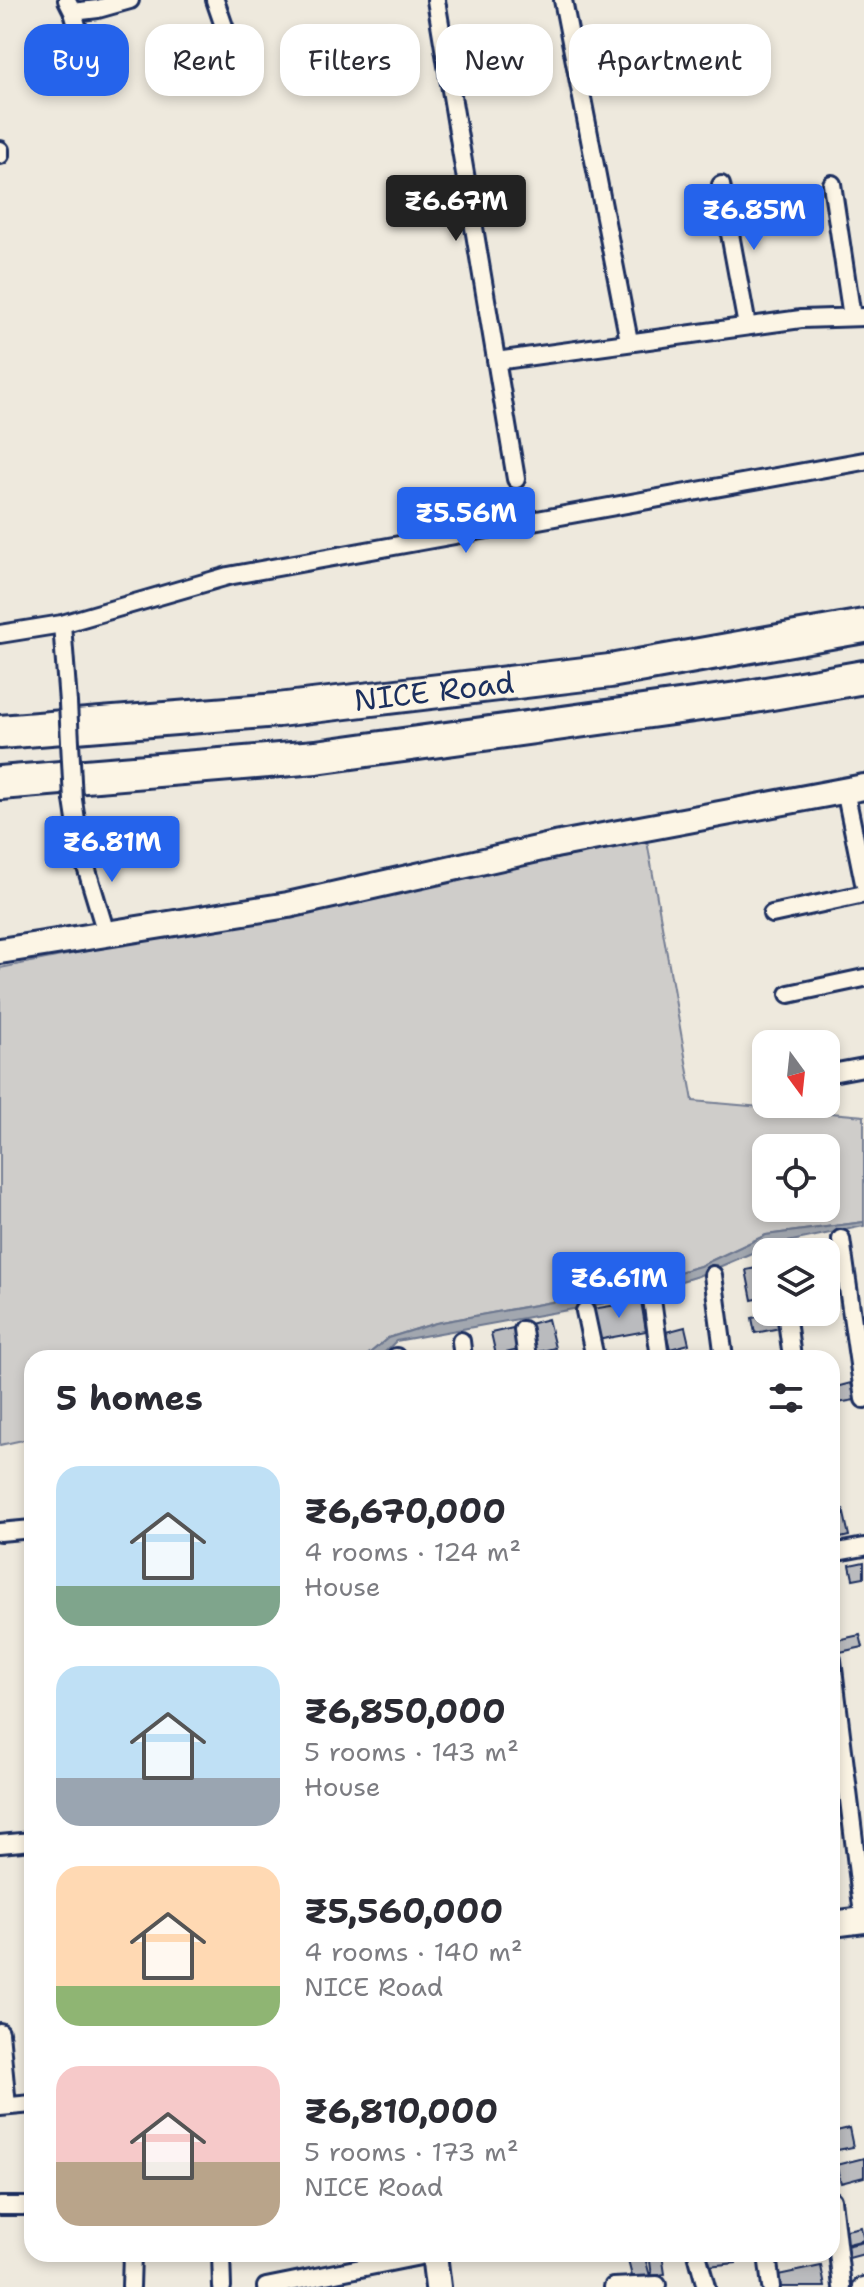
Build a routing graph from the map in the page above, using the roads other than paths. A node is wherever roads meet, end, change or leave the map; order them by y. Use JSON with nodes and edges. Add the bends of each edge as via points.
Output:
{"nodes":[{"id":1,"x":130,"y":0,"type":"edge"},
{"id":2,"x":215,"y":0,"type":"edge"},
{"id":3,"x":436,"y":0,"type":"edge"},
{"id":4,"x":563,"y":0,"type":"edge"},
{"id":5,"x":70,"y":6,"type":"edge"},
{"id":6,"x":223,"y":24,"type":"edge"},
{"id":7,"x":832,"y":184,"type":"dead end"},
{"id":8,"x":721,"y":185,"type":"dead end"},
{"id":9,"x":858,"y":317,"type":"edge"},
{"id":10,"x":747,"y":326,"type":"junction"},
{"id":11,"x":629,"y":341,"type":"junction"},
{"id":12,"x":496,"y":361,"type":"junction"},
{"id":13,"x":864,"y":461,"type":"edge"},
{"id":14,"x":516,"y":479,"type":"dead end"},
{"id":15,"x":62,"y":624,"type":"junction"},
{"id":16,"x":864,"y":626,"type":"edge"},
{"id":17,"x":0,"y":634,"type":"edge"},
{"id":18,"x":864,"y":677,"type":"edge"},
{"id":19,"x":0,"y":732,"type":"edge"},
{"id":20,"x":0,"y":783,"type":"edge"},
{"id":21,"x":854,"y":788,"type":"edge"},
{"id":22,"x":864,"y":883,"type":"edge"},
{"id":23,"x":864,"y":894,"type":"edge"},
{"id":24,"x":772,"y":914,"type":"dead end"},
{"id":25,"x":106,"y":933,"type":"junction"},
{"id":26,"x":0,"y":951,"type":"edge"},
{"id":27,"x":864,"y":978,"type":"edge"},
{"id":28,"x":789,"y":994,"type":"dead end"},
{"id":29,"x":864,"y":1067,"type":"edge"},
{"id":30,"x":840,"y":1071,"type":"edge"},
{"id":31,"x":841,"y":1239,"type":"dead end"},
{"id":32,"x":713,"y":1275,"type":"dead end"},
{"id":33,"x":652,"y":1299,"type":"dead end"},
{"id":34,"x":585,"y":1311,"type":"dead end"},
{"id":35,"x":788,"y":1326,"type":"edge"},
{"id":36,"x":523,"y":1330,"type":"dead end"},
{"id":37,"x":526,"y":1350,"type":"edge"},
{"id":38,"x":593,"y":1350,"type":"edge"},
{"id":39,"x":659,"y":1350,"type":"edge"},
{"id":40,"x":723,"y":1350,"type":"edge"},
{"id":41,"x":791,"y":1350,"type":"edge"},
{"id":42,"x":864,"y":1399,"type":"edge"},
{"id":43,"x":24,"y":1530,"type":"edge"},
{"id":44,"x":0,"y":1532,"type":"edge"},
{"id":45,"x":864,"y":1547,"type":"edge"},
{"id":46,"x":840,"y":1552,"type":"edge"},
{"id":47,"x":840,"y":1725,"type":"edge"},
{"id":48,"x":24,"y":1842,"type":"edge"},
{"id":49,"x":0,"y":1844,"type":"edge"},
{"id":50,"x":864,"y":1921,"type":"edge"},
{"id":51,"x":840,"y":1923,"type":"edge"},
{"id":52,"x":0,"y":2032,"type":"edge"},
{"id":53,"x":24,"y":2105,"type":"edge"},
{"id":54,"x":4,"y":2106,"type":"edge"},
{"id":55,"x":0,"y":2206,"type":"edge"},
{"id":56,"x":24,"y":2206,"type":"edge"},
{"id":57,"x":132,"y":2262,"type":"edge"},
{"id":58,"x":221,"y":2262,"type":"edge"},
{"id":59,"x":392,"y":2262,"type":"edge"},
{"id":60,"x":433,"y":2262,"type":"edge"},
{"id":61,"x":699,"y":2262,"type":"edge"},
{"id":62,"x":768,"y":2262,"type":"edge"},
{"id":63,"x":839,"y":2262,"type":"edge"},
{"id":64,"x":657,"y":2285,"type":"edge"},
{"id":65,"x":131,"y":2287,"type":"edge"},
{"id":66,"x":222,"y":2287,"type":"edge"},
{"id":67,"x":266,"y":2287,"type":"edge"},
{"id":68,"x":438,"y":2287,"type":"edge"},
{"id":69,"x":613,"y":2287,"type":"edge"},
{"id":70,"x":706,"y":2287,"type":"edge"},
{"id":71,"x":771,"y":2287,"type":"edge"},
{"id":72,"x":842,"y":2287,"type":"edge"}],
"edges":[{"from":1,"to":5,"type":"street","via":[[98,9]]},
{"from":2,"to":6,"type":"street"},
{"from":3,"to":12,"type":"street"},
{"from":4,"to":11,"type":"street"},
{"from":7,"to":9,"type":"street"},
{"from":8,"to":10,"type":"street"},
{"from":9,"to":10,"type":"street"},
{"from":10,"to":11,"type":"street"},
{"from":11,"to":12,"type":"street"},
{"from":12,"to":14,"type":"street"},
{"from":13,"to":15,"type":"street","via":[[228,576]]},
{"from":15,"to":17,"type":"street"},
{"from":15,"to":25,"type":"street","bridge":true,"via":[[73,800],[80,847]]},
{"from":16,"to":19,"type":"highway","name":"NICE Road","via":[[595,673],[278,710]]},
{"from":18,"to":20,"type":"highway","name":"NICE Road","via":[[316,757]]},
{"from":21,"to":22,"type":"street"},
{"from":21,"to":25,"type":"street","via":[[555,845],[288,905]]},
{"from":23,"to":24,"type":"street"},
{"from":25,"to":26,"type":"street"},
{"from":27,"to":28,"type":"street"},
{"from":29,"to":30,"type":"street"},
{"from":31,"to":42,"type":"street"},
{"from":32,"to":40,"type":"street"},
{"from":33,"to":39,"type":"street"},
{"from":34,"to":38,"type":"street"},
{"from":35,"to":41,"type":"street"},
{"from":36,"to":37,"type":"street"},
{"from":43,"to":44,"type":"street"},
{"from":45,"to":46,"type":"street"},
{"from":47,"to":50,"type":"street"},
{"from":48,"to":49,"type":"street"},
{"from":50,"to":51,"type":"street"},
{"from":52,"to":54,"type":"street"},
{"from":53,"to":54,"type":"street"},
{"from":55,"to":56,"type":"street"},
{"from":57,"to":65,"type":"street"},
{"from":58,"to":66,"type":"street"},
{"from":59,"to":67,"type":"street"},
{"from":60,"to":68,"type":"street"},
{"from":61,"to":70,"type":"street"},
{"from":62,"to":71,"type":"street"},
{"from":63,"to":72,"type":"street"},
{"from":64,"to":69,"type":"street"}]}
